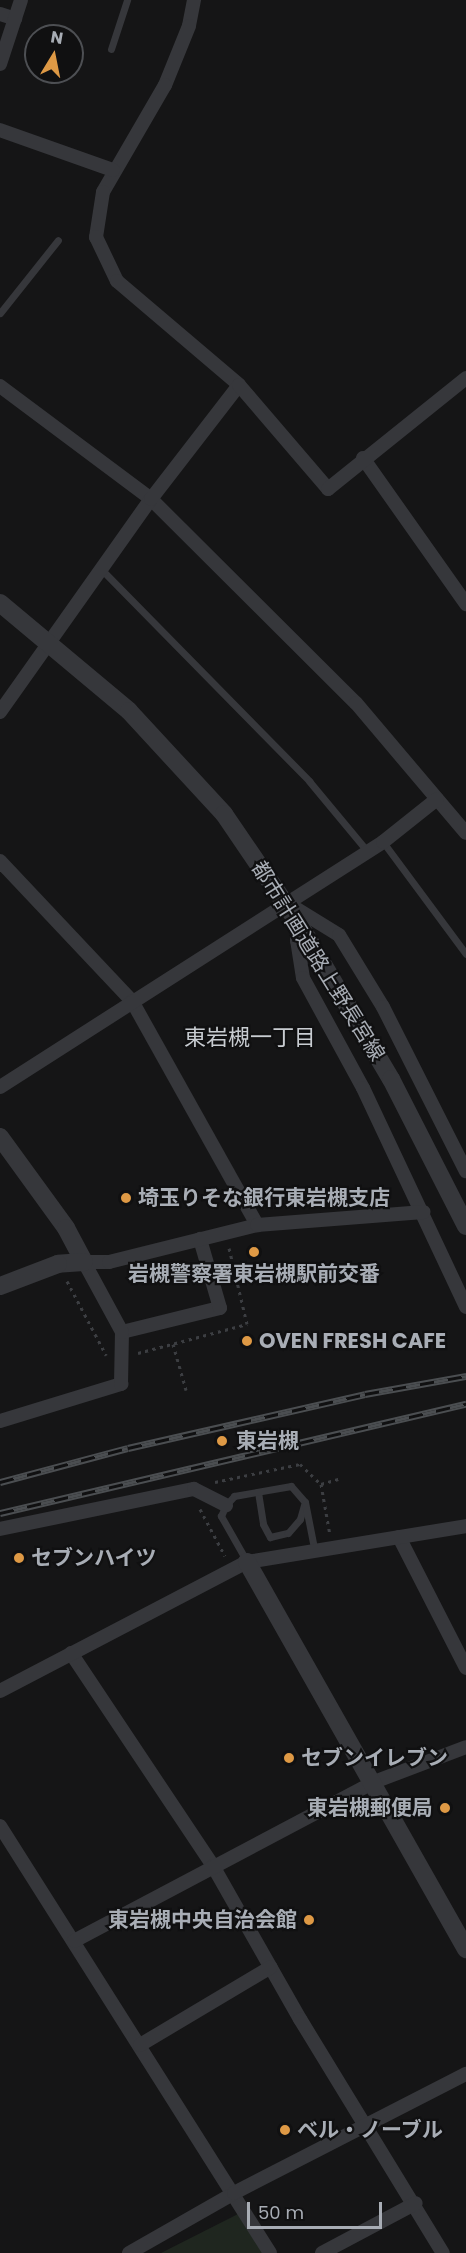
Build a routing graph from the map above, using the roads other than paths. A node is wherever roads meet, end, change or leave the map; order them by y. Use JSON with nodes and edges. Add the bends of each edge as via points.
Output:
{"nodes":[{"id":1,"x":21,"y":0,"type":"edge"},
{"id":2,"x":127,"y":0,"type":"edge"},
{"id":3,"x":194,"y":0,"type":"edge"},
{"id":4,"x":0,"y":14,"type":"edge"},
{"id":5,"x":15,"y":19,"type":"junction"},
{"id":6,"x":111,"y":49,"type":"dead end"},
{"id":7,"x":0,"y":64,"type":"edge"},
{"id":8,"x":0,"y":130,"type":"edge"},
{"id":9,"x":113,"y":170,"type":"junction"},
{"id":10,"x":58,"y":240,"type":"dead end"},
{"id":11,"x":0,"y":314,"type":"edge"},
{"id":12,"x":466,"y":378,"type":"edge"},
{"id":13,"x":239,"y":384,"type":"junction"},
{"id":14,"x":0,"y":386,"type":"edge"},
{"id":15,"x":363,"y":458,"type":"junction"},
{"id":16,"x":151,"y":499,"type":"junction"},
{"id":17,"x":102,"y":570,"type":"junction"},
{"id":18,"x":0,"y":603,"type":"edge"},
{"id":19,"x":466,"y":604,"type":"edge"},
{"id":20,"x":51,"y":642,"type":"junction"},
{"id":21,"x":0,"y":712,"type":"edge"},
{"id":22,"x":436,"y":799,"type":"junction"},
{"id":23,"x":466,"y":833,"type":"edge"},
{"id":24,"x":383,"y":842,"type":"junction"},
{"id":25,"x":368,"y":852,"type":"junction"},
{"id":26,"x":0,"y":861,"type":"edge"},
{"id":27,"x":287,"y":903,"type":"junction"},
{"id":28,"x":302,"y":927,"type":"junction"},
{"id":29,"x":466,"y":954,"type":"edge"},
{"id":30,"x":132,"y":1000,"type":"junction"},
{"id":31,"x":0,"y":1087,"type":"edge"},
{"id":32,"x":0,"y":1137,"type":"edge"},
{"id":33,"x":466,"y":1171,"type":"edge"},
{"id":34,"x":423,"y":1212,"type":"junction"},
{"id":35,"x":257,"y":1225,"type":"junction"},
{"id":36,"x":466,"y":1226,"type":"edge"},
{"id":37,"x":200,"y":1239,"type":"junction"},
{"id":38,"x":84,"y":1262,"type":"junction"},
{"id":39,"x":0,"y":1286,"type":"edge"},
{"id":40,"x":466,"y":1307,"type":"edge"},
{"id":41,"x":122,"y":1332,"type":"junction"},
{"id":42,"x":0,"y":1421,"type":"edge"},
{"id":43,"x":258,"y":1492,"type":"junction"},
{"id":44,"x":305,"y":1502,"type":"junction"},
{"id":45,"x":226,"y":1505,"type":"junction"},
{"id":46,"x":466,"y":1526,"type":"edge"},
{"id":47,"x":0,"y":1529,"type":"edge"},
{"id":48,"x":399,"y":1537,"type":"junction"},
{"id":49,"x":314,"y":1548,"type":"junction"},
{"id":50,"x":247,"y":1562,"type":"junction"},
{"id":51,"x":71,"y":1653,"type":"junction"},
{"id":52,"x":466,"y":1668,"type":"edge"},
{"id":53,"x":0,"y":1691,"type":"edge"},
{"id":54,"x":466,"y":1747,"type":"edge"},
{"id":55,"x":374,"y":1782,"type":"junction"},
{"id":56,"x":0,"y":1826,"type":"edge"},
{"id":57,"x":213,"y":1866,"type":"junction"},
{"id":58,"x":74,"y":1941,"type":"junction"},
{"id":59,"x":466,"y":1949,"type":"edge"},
{"id":60,"x":271,"y":1967,"type":"junction"},
{"id":61,"x":140,"y":2045,"type":"junction"},
{"id":62,"x":466,"y":2074,"type":"edge"},
{"id":63,"x":366,"y":2125,"type":"junction"},
{"id":64,"x":234,"y":2193,"type":"junction"},
{"id":65,"x":416,"y":2203,"type":"junction"},
{"id":66,"x":129,"y":2253,"type":"edge"},
{"id":67,"x":270,"y":2253,"type":"edge"},
{"id":68,"x":322,"y":2253,"type":"edge"},
{"id":69,"x":443,"y":2253,"type":"edge"}],
"edges":[{"from":1,"to":5,"type":"street"},
{"from":2,"to":6,"type":"lane"},
{"from":3,"to":9,"type":"street","via":[[189,26],[165,85]]},
{"from":4,"to":5,"type":"street"},
{"from":5,"to":7,"type":"street"},
{"from":8,"to":9,"type":"street"},
{"from":9,"to":13,"type":"street","via":[[98,213],[96,237],[106,264],[117,281]]},
{"from":10,"to":11,"type":"lane"},
{"from":12,"to":15,"type":"street"},
{"from":13,"to":15,"type":"street","via":[[328,489]]},
{"from":13,"to":16,"type":"street"},
{"from":14,"to":16,"type":"street"},
{"from":15,"to":19,"type":"street"},
{"from":16,"to":17,"type":"street"},
{"from":16,"to":22,"type":"street","via":[[356,703]]},
{"from":17,"to":20,"type":"street"},
{"from":17,"to":25,"type":"lane","via":[[309,781]]},
{"from":18,"to":20,"type":"street","name":"都市計画道路上野長宮線"},
{"from":20,"to":21,"type":"street"},
{"from":20,"to":27,"type":"street","name":"都市計画道路上野長宮線","via":[[129,711],[224,814]]},
{"from":22,"to":23,"type":"street"},
{"from":22,"to":24,"type":"street"},
{"from":24,"to":25,"type":"street"},
{"from":24,"to":29,"type":"lane"},
{"from":25,"to":27,"type":"street"},
{"from":26,"to":30,"type":"street"},
{"from":27,"to":28,"type":"street","name":"都市計画道路上野長宮線"},
{"from":27,"to":30,"type":"street"},
{"from":27,"to":33,"type":"street","via":[[339,935],[383,1007]]},
{"from":28,"to":34,"type":"street","via":[[297,940],[303,978],[363,1088]]},
{"from":28,"to":36,"type":"street","name":"都市計画道路上野長宮線","via":[[391,1079]]},
{"from":30,"to":31,"type":"street"},
{"from":30,"to":35,"type":"street"},
{"from":32,"to":38,"type":"street","via":[[66,1228]]},
{"from":34,"to":35,"type":"street"},
{"from":34,"to":40,"type":"street"},
{"from":35,"to":37,"type":"street"},
{"from":37,"to":38,"type":"street","via":[[109,1262]]},
{"from":37,"to":41,"type":"street","via":[[220,1308]]},
{"from":38,"to":39,"type":"street","via":[[58,1264]]},
{"from":38,"to":41,"type":"street"},
{"from":41,"to":42,"type":"street","via":[[121,1384]]},
{"from":43,"to":44,"type":"lane","via":[[291,1486]]},
{"from":43,"to":44,"type":"lane","via":[[263,1524],[270,1537],[288,1533],[300,1519]]},
{"from":43,"to":45,"type":"lane","via":[[234,1496]]},
{"from":44,"to":49,"type":"lane"},
{"from":45,"to":47,"type":"street","via":[[194,1489]]},
{"from":45,"to":50,"type":"lane","via":[[221,1516]]},
{"from":46,"to":48,"type":"street"},
{"from":48,"to":49,"type":"street"},
{"from":48,"to":52,"type":"street"},
{"from":49,"to":50,"type":"street"},
{"from":50,"to":51,"type":"street"},
{"from":50,"to":55,"type":"street"},
{"from":51,"to":53,"type":"street"},
{"from":51,"to":57,"type":"street"},
{"from":54,"to":55,"type":"street"},
{"from":55,"to":57,"type":"street"},
{"from":55,"to":59,"type":"street"},
{"from":56,"to":58,"type":"street"},
{"from":57,"to":58,"type":"street"},
{"from":57,"to":60,"type":"street"},
{"from":58,"to":61,"type":"street"},
{"from":60,"to":61,"type":"street"},
{"from":60,"to":63,"type":"street"},
{"from":61,"to":64,"type":"street"},
{"from":62,"to":63,"type":"street"},
{"from":63,"to":64,"type":"street"},
{"from":63,"to":65,"type":"street"},
{"from":64,"to":66,"type":"street"},
{"from":64,"to":67,"type":"street"},
{"from":65,"to":68,"type":"street"},
{"from":65,"to":69,"type":"street"}]}
